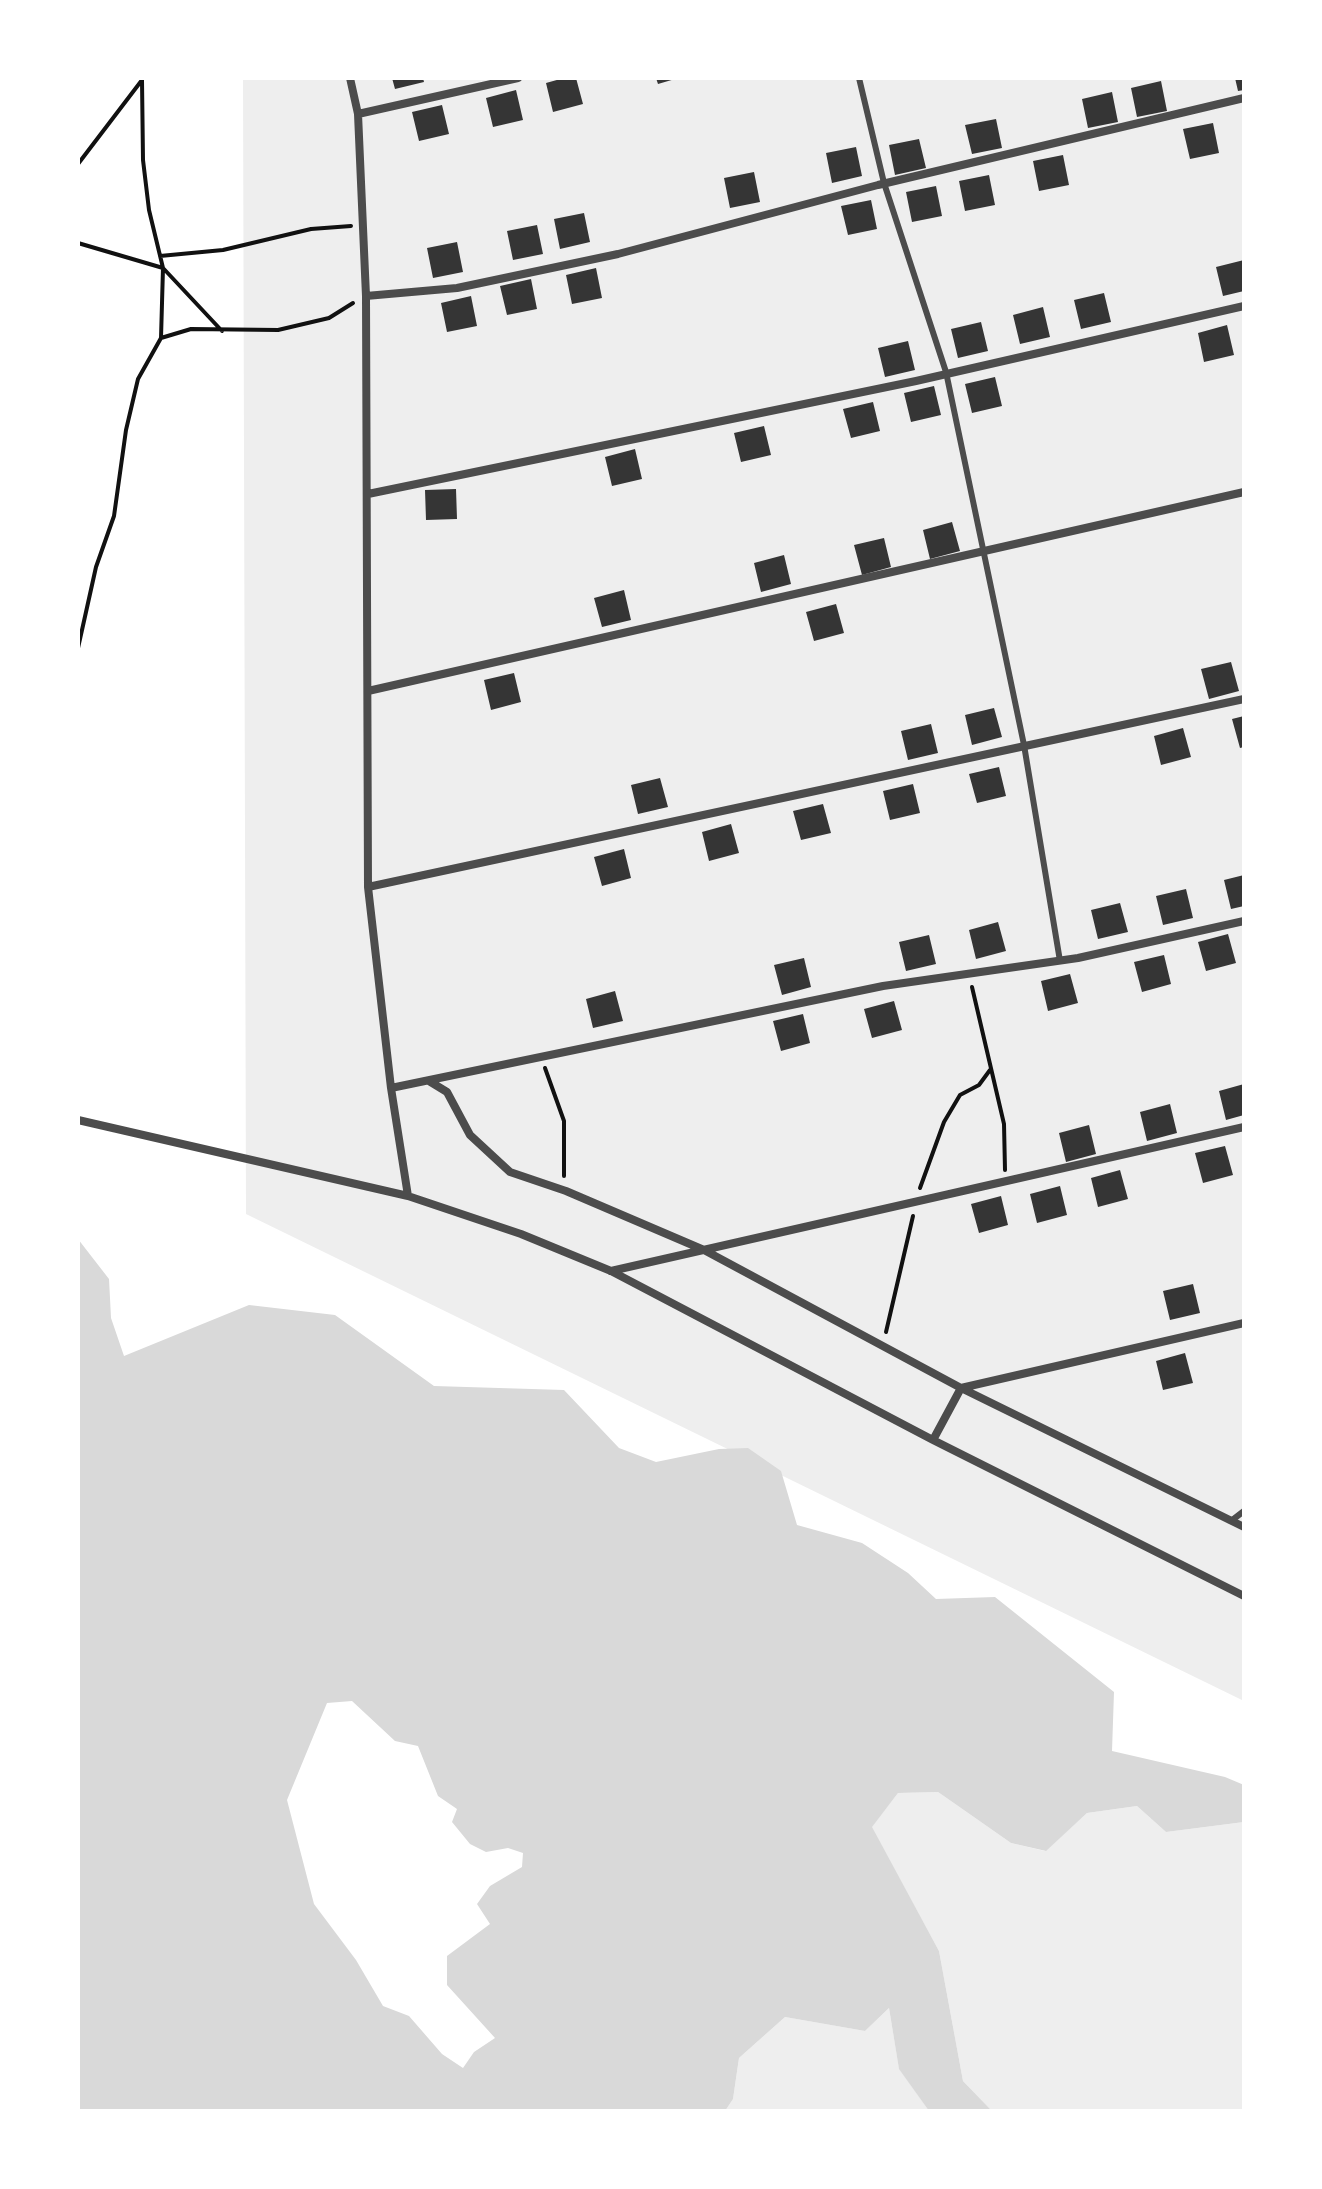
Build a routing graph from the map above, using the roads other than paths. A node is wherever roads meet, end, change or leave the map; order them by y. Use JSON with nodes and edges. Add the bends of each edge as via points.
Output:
{"nodes":[{"id":1,"x":350,"y":78,"type":"edge"},
{"id":2,"x":518,"y":78,"type":"edge"},
{"id":3,"x":859,"y":78,"type":"edge"},
{"id":4,"x":1244,"y":98,"type":"edge"},
{"id":5,"x":358,"y":114,"type":"junction"},
{"id":6,"x":884,"y":183,"type":"junction"},
{"id":7,"x":366,"y":296,"type":"junction"},
{"id":8,"x":1244,"y":306,"type":"edge"},
{"id":9,"x":946,"y":372,"type":"junction"},
{"id":10,"x":1244,"y":492,"type":"edge"},
{"id":11,"x":368,"y":494,"type":"junction"},
{"id":12,"x":983,"y":550,"type":"junction"},
{"id":13,"x":368,"y":691,"type":"junction"},
{"id":14,"x":1244,"y":699,"type":"edge"},
{"id":15,"x":1024,"y":745,"type":"junction"},
{"id":16,"x":368,"y":887,"type":"junction"},
{"id":17,"x":1244,"y":921,"type":"edge"},
{"id":18,"x":1060,"y":961,"type":"junction"},
{"id":19,"x":429,"y":1081,"type":"junction"},
{"id":20,"x":391,"y":1088,"type":"junction"},
{"id":21,"x":78,"y":1120,"type":"edge"},
{"id":22,"x":1244,"y":1127,"type":"edge"},
{"id":23,"x":408,"y":1196,"type":"junction"},
{"id":24,"x":704,"y":1250,"type":"junction"},
{"id":25,"x":611,"y":1271,"type":"junction"},
{"id":26,"x":1244,"y":1323,"type":"edge"},
{"id":27,"x":961,"y":1388,"type":"junction"},
{"id":28,"x":933,"y":1440,"type":"junction"},
{"id":29,"x":1244,"y":1511,"type":"edge"},
{"id":30,"x":1231,"y":1521,"type":"junction"},
{"id":31,"x":1244,"y":1527,"type":"edge"},
{"id":32,"x":1244,"y":1596,"type":"edge"}],
"edges":[{"from":1,"to":5,"type":"street"},
{"from":2,"to":5,"type":"street"},
{"from":3,"to":6,"type":"lane"},
{"from":4,"to":6,"type":"street"},
{"from":5,"to":7,"type":"street"},
{"from":6,"to":7,"type":"street","via":[[618,254],[457,288]]},
{"from":6,"to":9,"type":"lane"},
{"from":7,"to":11,"type":"street"},
{"from":8,"to":9,"type":"street"},
{"from":9,"to":11,"type":"street"},
{"from":9,"to":12,"type":"lane"},
{"from":10,"to":12,"type":"street"},
{"from":11,"to":13,"type":"street"},
{"from":12,"to":13,"type":"street"},
{"from":12,"to":15,"type":"lane"},
{"from":13,"to":16,"type":"street"},
{"from":14,"to":15,"type":"street"},
{"from":15,"to":16,"type":"street"},
{"from":15,"to":18,"type":"lane"},
{"from":16,"to":20,"type":"street"},
{"from":17,"to":18,"type":"street"},
{"from":18,"to":19,"type":"street","via":[[883,986]]},
{"from":19,"to":20,"type":"street"},
{"from":19,"to":24,"type":"street","via":[[447,1092],[470,1135],[510,1172]]},
{"from":20,"to":23,"type":"street"},
{"from":21,"to":23,"type":"street"},
{"from":22,"to":24,"type":"street"},
{"from":23,"to":25,"type":"street"},
{"from":24,"to":25,"type":"street"},
{"from":24,"to":27,"type":"street"},
{"from":25,"to":28,"type":"street"},
{"from":26,"to":27,"type":"street"},
{"from":27,"to":28,"type":"street"},
{"from":27,"to":30,"type":"street"},
{"from":28,"to":32,"type":"street"},
{"from":29,"to":30,"type":"lane"},
{"from":30,"to":31,"type":"street"}]}
